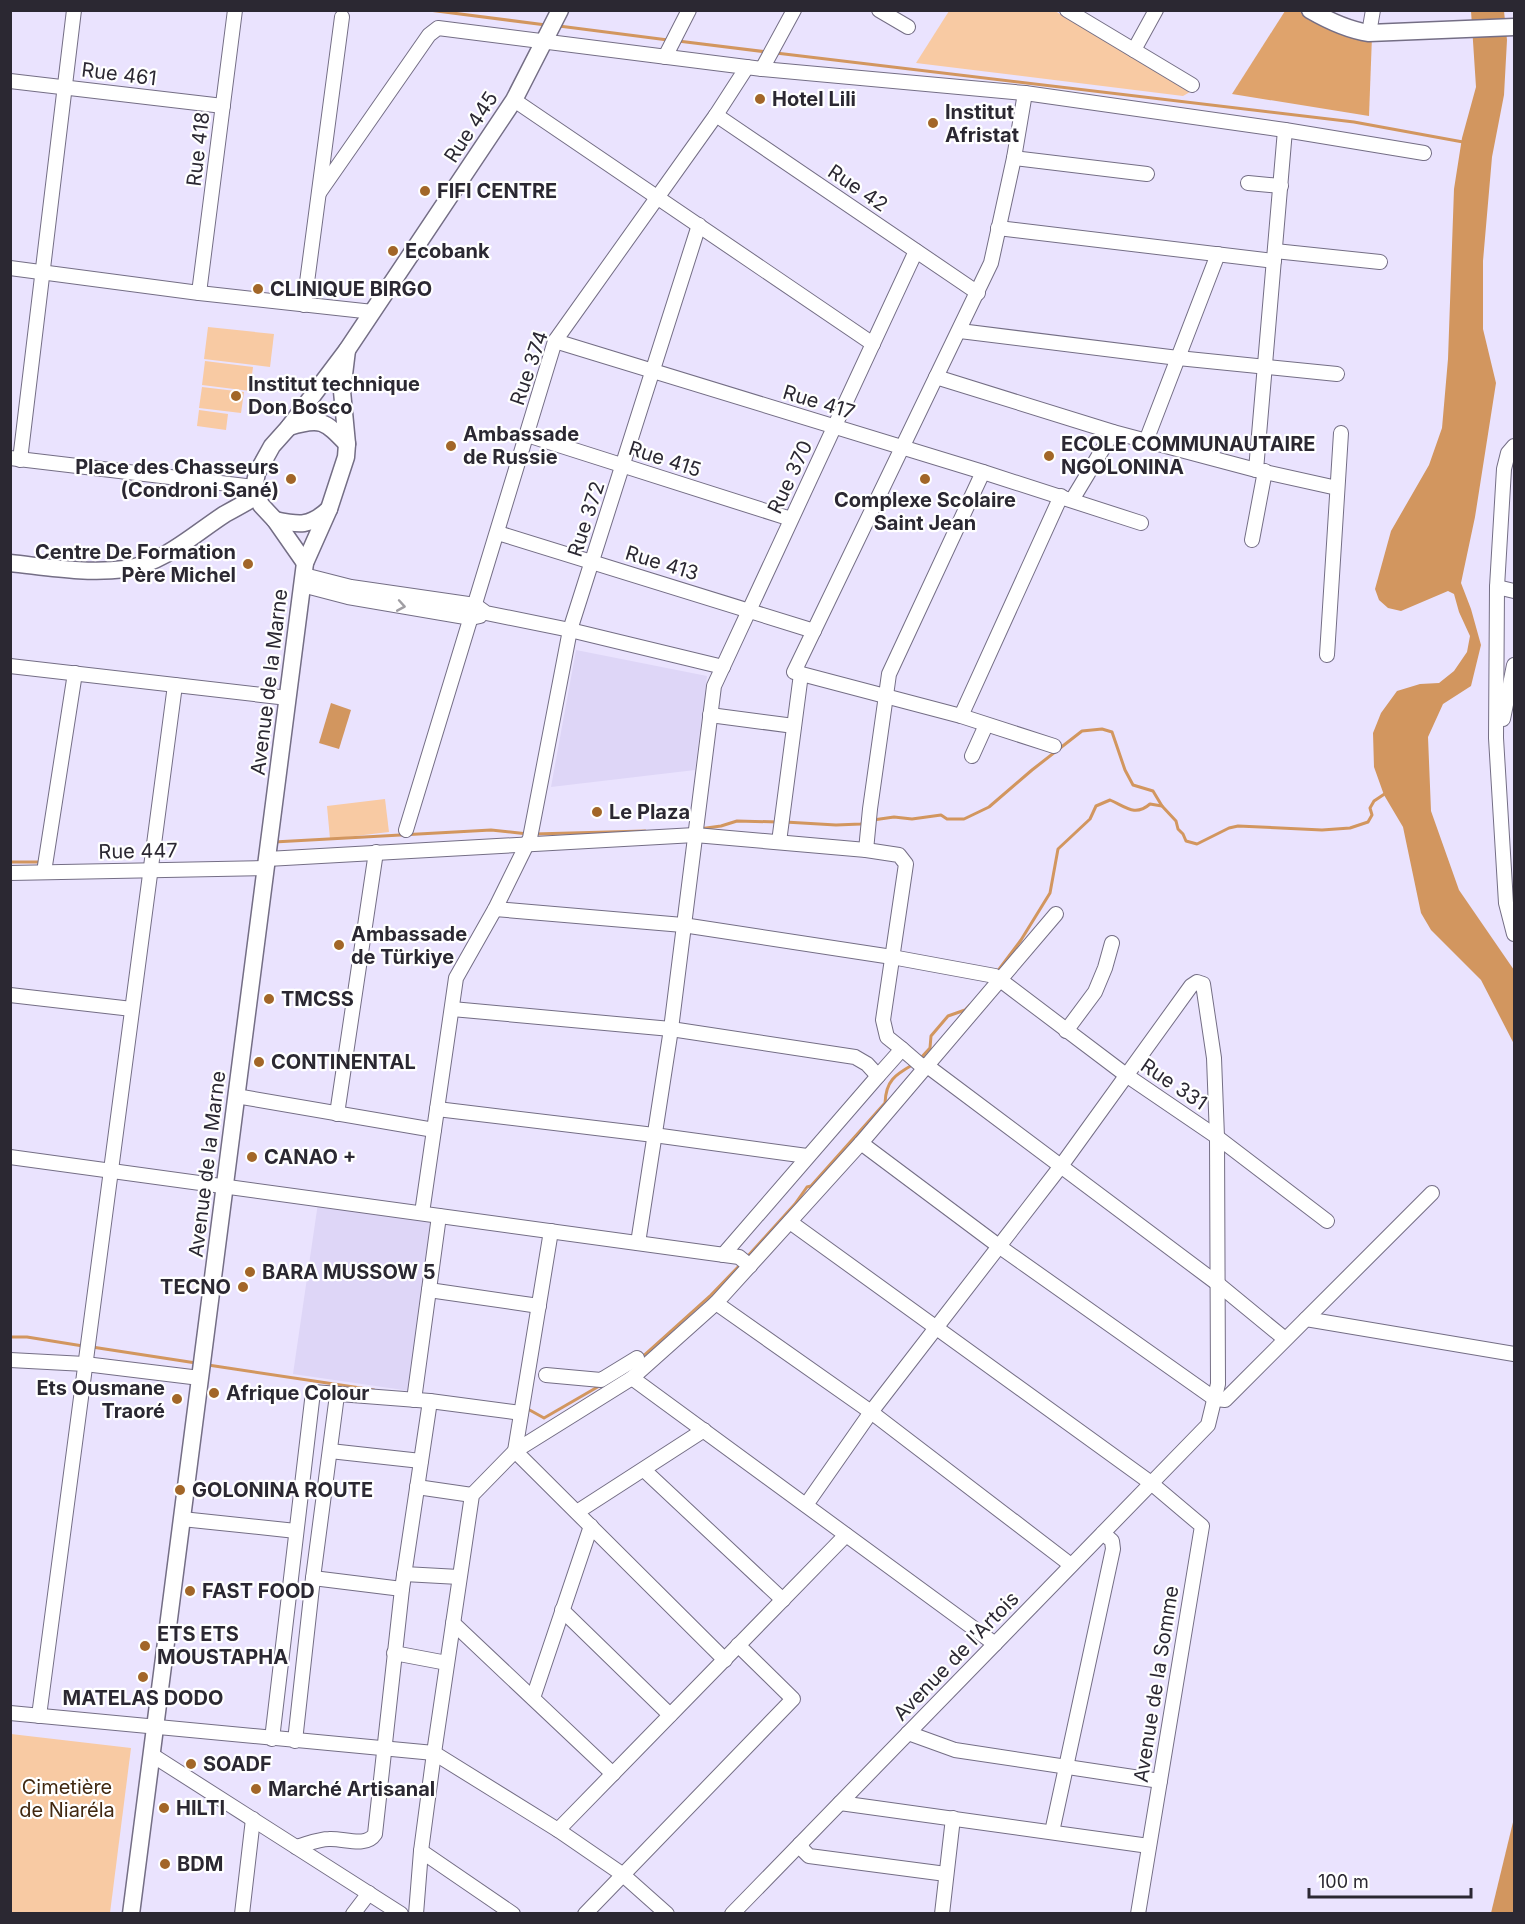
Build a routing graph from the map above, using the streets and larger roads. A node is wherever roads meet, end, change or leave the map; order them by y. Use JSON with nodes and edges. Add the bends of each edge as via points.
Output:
{"nodes":[{"id":1,"x":74,"y":10,"type":"edge"},
{"id":2,"x":235,"y":10,"type":"edge"},
{"id":3,"x":689,"y":10,"type":"edge"},
{"id":4,"x":794,"y":10,"type":"edge"},
{"id":5,"x":879,"y":10,"type":"edge"},
{"id":6,"x":1067,"y":10,"type":"edge"},
{"id":7,"x":1156,"y":10,"type":"edge"},
{"id":8,"x":1310,"y":10,"type":"edge"},
{"id":9,"x":1373,"y":10,"type":"edge"},
{"id":10,"x":559,"y":12,"type":"edge"},
{"id":11,"x":342,"y":17,"type":"dead end"},
{"id":12,"x":908,"y":27,"type":"dead end"},
{"id":13,"x":1512,"y":27,"type":"edge"},
{"id":14,"x":1369,"y":33,"type":"junction"},
{"id":15,"x":547,"y":37,"type":"junction"},
{"id":16,"x":1134,"y":50,"type":"junction"},
{"id":17,"x":665,"y":57,"type":"junction"},
{"id":18,"x":747,"y":67,"type":"junction"},
{"id":19,"x":762,"y":69,"type":"junction"},
{"id":20,"x":10,"y":81,"type":"edge"},
{"id":21,"x":1192,"y":85,"type":"dead end"},
{"id":22,"x":65,"y":87,"type":"junction"},
{"id":23,"x":1025,"y":93,"type":"junction"},
{"id":24,"x":514,"y":100,"type":"junction"},
{"id":25,"x":223,"y":106,"type":"junction"},
{"id":26,"x":716,"y":116,"type":"junction"},
{"id":27,"x":1285,"y":130,"type":"junction"},
{"id":28,"x":1424,"y":153,"type":"dead end"},
{"id":29,"x":1014,"y":158,"type":"junction"},
{"id":30,"x":1147,"y":174,"type":"dead end"},
{"id":31,"x":1248,"y":183,"type":"dead end"},
{"id":32,"x":1281,"y":186,"type":"junction"},
{"id":33,"x":319,"y":193,"type":"junction"},
{"id":34,"x":657,"y":197,"type":"junction"},
{"id":35,"x":699,"y":225,"type":"junction"},
{"id":36,"x":998,"y":228,"type":"junction"},
{"id":37,"x":916,"y":251,"type":"junction"},
{"id":38,"x":1218,"y":254,"type":"junction"},
{"id":39,"x":1275,"y":256,"type":"junction"},
{"id":40,"x":1380,"y":262,"type":"dead end"},
{"id":41,"x":10,"y":268,"type":"edge"},
{"id":42,"x":42,"y":272,"type":"junction"},
{"id":43,"x":199,"y":292,"type":"junction"},
{"id":44,"x":978,"y":293,"type":"junction"},
{"id":45,"x":304,"y":305,"type":"junction"},
{"id":46,"x":373,"y":312,"type":"junction"},
{"id":47,"x":960,"y":331,"type":"junction"},
{"id":48,"x":555,"y":341,"type":"junction"},
{"id":49,"x":873,"y":344,"type":"junction"},
{"id":50,"x":348,"y":350,"type":"junction"},
{"id":51,"x":1178,"y":358,"type":"junction"},
{"id":52,"x":1265,"y":367,"type":"junction"},
{"id":53,"x":653,"y":372,"type":"junction"},
{"id":54,"x":1337,"y":374,"type":"dead end"},
{"id":55,"x":936,"y":377,"type":"junction"},
{"id":56,"x":289,"y":427,"type":"junction"},
{"id":57,"x":834,"y":427,"type":"junction"},
{"id":58,"x":1113,"y":432,"type":"junction"},
{"id":59,"x":1341,"y":433,"type":"dead end"},
{"id":60,"x":527,"y":435,"type":"junction"},
{"id":61,"x":1146,"y":441,"type":"junction"},
{"id":62,"x":347,"y":444,"type":"junction"},
{"id":63,"x":1515,"y":447,"type":"edge"},
{"id":64,"x":903,"y":448,"type":"junction"},
{"id":65,"x":15,"y":459,"type":"edge"},
{"id":66,"x":623,"y":466,"type":"junction"},
{"id":67,"x":1260,"y":470,"type":"junction"},
{"id":68,"x":983,"y":472,"type":"junction"},
{"id":69,"x":1337,"y":488,"type":"junction"},
{"id":70,"x":256,"y":492,"type":"junction"},
{"id":71,"x":1066,"y":498,"type":"junction"},
{"id":72,"x":329,"y":509,"type":"junction"},
{"id":73,"x":791,"y":519,"type":"junction"},
{"id":74,"x":275,"y":520,"type":"junction"},
{"id":75,"x":1141,"y":524,"type":"dead end"},
{"id":76,"x":498,"y":533,"type":"junction"},
{"id":77,"x":1252,"y":540,"type":"dead end"},
{"id":78,"x":592,"y":562,"type":"junction"},
{"id":79,"x":10,"y":563,"type":"edge"},
{"id":80,"x":304,"y":574,"type":"junction"},
{"id":81,"x":1497,"y":587,"type":"junction"},
{"id":82,"x":1515,"y":591,"type":"edge"},
{"id":83,"x":749,"y":611,"type":"junction"},
{"id":84,"x":478,"y":612,"type":"junction"},
{"id":85,"x":570,"y":630,"type":"junction"},
{"id":86,"x":814,"y":631,"type":"junction"},
{"id":87,"x":1327,"y":655,"type":"dead end"},
{"id":88,"x":1515,"y":665,"type":"edge"},
{"id":89,"x":10,"y":666,"type":"edge"},
{"id":90,"x":723,"y":667,"type":"junction"},
{"id":91,"x":75,"y":673,"type":"junction"},
{"id":92,"x":801,"y":674,"type":"junction"},
{"id":93,"x":175,"y":685,"type":"junction"},
{"id":94,"x":886,"y":696,"type":"junction"},
{"id":95,"x":288,"y":698,"type":"junction"},
{"id":96,"x":1510,"y":707,"type":"edge"},
{"id":97,"x":710,"y":716,"type":"junction"},
{"id":98,"x":961,"y":716,"type":"junction"},
{"id":99,"x":986,"y":724,"type":"junction"},
{"id":100,"x":794,"y":726,"type":"junction"},
{"id":101,"x":1497,"y":746,"type":"junction"},
{"id":102,"x":1054,"y":747,"type":"dead end"},
{"id":103,"x":972,"y":756,"type":"dead end"},
{"id":104,"x":406,"y":830,"type":"dead end"},
{"id":105,"x":695,"y":835,"type":"junction"},
{"id":106,"x":530,"y":837,"type":"junction"},
{"id":107,"x":779,"y":842,"type":"junction"},
{"id":108,"x":866,"y":850,"type":"junction"},
{"id":109,"x":376,"y":852,"type":"junction"},
{"id":110,"x":266,"y":864,"type":"junction"},
{"id":111,"x":150,"y":871,"type":"junction"},
{"id":112,"x":44,"y":872,"type":"junction"},
{"id":113,"x":10,"y":873,"type":"edge"},
{"id":114,"x":495,"y":909,"type":"junction"},
{"id":115,"x":1056,"y":914,"type":"dead end"},
{"id":116,"x":683,"y":925,"type":"junction"},
{"id":117,"x":1515,"y":934,"type":"edge"},
{"id":118,"x":1112,"y":943,"type":"dead end"},
{"id":119,"x":892,"y":957,"type":"junction"},
{"id":120,"x":992,"y":976,"type":"junction"},
{"id":121,"x":10,"y":995,"type":"edge"},
{"id":122,"x":132,"y":1009,"type":"junction"},
{"id":123,"x":452,"y":1009,"type":"junction"},
{"id":124,"x":671,"y":1029,"type":"junction"},
{"id":125,"x":1066,"y":1031,"type":"junction"},
{"id":126,"x":902,"y":1049,"type":"junction"},
{"id":127,"x":925,"y":1067,"type":"junction"},
{"id":128,"x":1126,"y":1075,"type":"junction"},
{"id":129,"x":878,"y":1076,"type":"junction"},
{"id":130,"x":236,"y":1096,"type":"junction"},
{"id":131,"x":437,"y":1109,"type":"junction"},
{"id":132,"x":337,"y":1113,"type":"junction"},
{"id":133,"x":434,"y":1130,"type":"junction"},
{"id":134,"x":654,"y":1135,"type":"junction"},
{"id":135,"x":1217,"y":1137,"type":"junction"},
{"id":136,"x":861,"y":1143,"type":"junction"},
{"id":137,"x":807,"y":1156,"type":"junction"},
{"id":138,"x":10,"y":1157,"type":"edge"},
{"id":139,"x":1061,"y":1166,"type":"junction"},
{"id":140,"x":110,"y":1171,"type":"junction"},
{"id":141,"x":225,"y":1186,"type":"junction"},
{"id":142,"x":1431,"y":1193,"type":"dead end"},
{"id":143,"x":422,"y":1214,"type":"junction"},
{"id":144,"x":440,"y":1216,"type":"junction"},
{"id":145,"x":1327,"y":1221,"type":"dead end"},
{"id":146,"x":790,"y":1222,"type":"junction"},
{"id":147,"x":551,"y":1231,"type":"junction"},
{"id":148,"x":638,"y":1243,"type":"junction"},
{"id":149,"x":1000,"y":1247,"type":"junction"},
{"id":150,"x":723,"y":1255,"type":"junction"},
{"id":151,"x":745,"y":1262,"type":"junction"},
{"id":152,"x":1218,"y":1284,"type":"junction"},
{"id":153,"x":429,"y":1290,"type":"junction"},
{"id":154,"x":717,"y":1303,"type":"junction"},
{"id":155,"x":539,"y":1306,"type":"junction"},
{"id":156,"x":1306,"y":1319,"type":"junction"},
{"id":157,"x":937,"y":1328,"type":"junction"},
{"id":158,"x":1286,"y":1339,"type":"junction"},
{"id":159,"x":1515,"y":1354,"type":"edge"},
{"id":160,"x":637,"y":1358,"type":"dead end"},
{"id":161,"x":10,"y":1360,"type":"edge"},
{"id":162,"x":85,"y":1364,"type":"junction"},
{"id":163,"x":546,"y":1375,"type":"dead end"},
{"id":164,"x":200,"y":1378,"type":"junction"},
{"id":165,"x":632,"y":1378,"type":"junction"},
{"id":166,"x":605,"y":1386,"type":"junction"},
{"id":167,"x":337,"y":1395,"type":"junction"},
{"id":168,"x":1215,"y":1399,"type":"junction"},
{"id":169,"x":414,"y":1400,"type":"junction"},
{"id":170,"x":429,"y":1401,"type":"junction"},
{"id":171,"x":872,"y":1412,"type":"junction"},
{"id":172,"x":521,"y":1413,"type":"junction"},
{"id":173,"x":704,"y":1430,"type":"junction"},
{"id":174,"x":515,"y":1451,"type":"junction"},
{"id":175,"x":330,"y":1452,"type":"junction"},
{"id":176,"x":421,"y":1461,"type":"junction"},
{"id":177,"x":644,"y":1470,"type":"junction"},
{"id":178,"x":1151,"y":1483,"type":"junction"},
{"id":179,"x":417,"y":1487,"type":"junction"},
{"id":180,"x":472,"y":1495,"type":"junction"},
{"id":181,"x":806,"y":1505,"type":"junction"},
{"id":182,"x":577,"y":1512,"type":"junction"},
{"id":183,"x":182,"y":1519,"type":"junction"},
{"id":184,"x":591,"y":1526,"type":"junction"},
{"id":185,"x":296,"y":1531,"type":"junction"},
{"id":186,"x":1103,"y":1533,"type":"junction"},
{"id":187,"x":846,"y":1535,"type":"junction"},
{"id":188,"x":1071,"y":1565,"type":"junction"},
{"id":189,"x":404,"y":1574,"type":"junction"},
{"id":190,"x":459,"y":1577,"type":"junction"},
{"id":191,"x":313,"y":1578,"type":"junction"},
{"id":192,"x":402,"y":1589,"type":"junction"},
{"id":193,"x":783,"y":1600,"type":"junction"},
{"id":194,"x":562,"y":1610,"type":"junction"},
{"id":195,"x":453,"y":1623,"type":"junction"},
{"id":196,"x":995,"y":1644,"type":"junction"},
{"id":197,"x":738,"y":1645,"type":"junction"},
{"id":198,"x":394,"y":1653,"type":"junction"},
{"id":199,"x":724,"y":1660,"type":"junction"},
{"id":200,"x":447,"y":1663,"type":"junction"},
{"id":201,"x":533,"y":1698,"type":"junction"},
{"id":202,"x":10,"y":1713,"type":"edge"},
{"id":203,"x":670,"y":1715,"type":"junction"},
{"id":204,"x":39,"y":1716,"type":"junction"},
{"id":205,"x":155,"y":1728,"type":"junction"},
{"id":206,"x":908,"y":1733,"type":"junction"},
{"id":207,"x":272,"y":1739,"type":"junction"},
{"id":208,"x":295,"y":1741,"type":"junction"},
{"id":209,"x":383,"y":1749,"type":"junction"},
{"id":210,"x":434,"y":1753,"type":"junction"},
{"id":211,"x":152,"y":1755,"type":"junction"},
{"id":212,"x":1065,"y":1768,"type":"junction"},
{"id":213,"x":613,"y":1774,"type":"junction"},
{"id":214,"x":1160,"y":1781,"type":"junction"},
{"id":215,"x":840,"y":1803,"type":"junction"},
{"id":216,"x":952,"y":1818,"type":"junction"},
{"id":217,"x":253,"y":1820,"type":"junction"},
{"id":218,"x":558,"y":1830,"type":"junction"},
{"id":219,"x":1052,"y":1832,"type":"junction"},
{"id":220,"x":800,"y":1844,"type":"junction"},
{"id":221,"x":1149,"y":1846,"type":"junction"},
{"id":222,"x":296,"y":1847,"type":"junction"},
{"id":223,"x":421,"y":1851,"type":"junction"},
{"id":224,"x":622,"y":1874,"type":"junction"},
{"id":225,"x":946,"y":1874,"type":"junction"},
{"id":226,"x":369,"y":1893,"type":"junction"},
{"id":227,"x":245,"y":1912,"type":"edge"},
{"id":228,"x":131,"y":1914,"type":"edge"},
{"id":229,"x":354,"y":1914,"type":"edge"},
{"id":230,"x":401,"y":1914,"type":"edge"},
{"id":231,"x":416,"y":1914,"type":"edge"},
{"id":232,"x":513,"y":1914,"type":"edge"},
{"id":233,"x":585,"y":1914,"type":"edge"},
{"id":234,"x":667,"y":1914,"type":"edge"},
{"id":235,"x":732,"y":1914,"type":"edge"},
{"id":236,"x":942,"y":1914,"type":"edge"},
{"id":237,"x":1138,"y":1914,"type":"edge"}],
"edges":[{"from":1,"to":22,"type":"street"},
{"from":2,"to":25,"type":"street","name":"Rue 418"},
{"from":3,"to":17,"type":"street"},
{"from":4,"to":19,"type":"street"},
{"from":5,"to":12,"type":"street"},
{"from":6,"to":16,"type":"street"},
{"from":7,"to":16,"type":"street"},
{"from":8,"to":14,"type":"street","via":[[1327,20]]},
{"from":9,"to":14,"type":"street"},
{"from":10,"to":15,"type":"street","name":"Rue 445"},
{"from":11,"to":33,"type":"street"},
{"from":13,"to":14,"type":"street"},
{"from":15,"to":17,"type":"street"},
{"from":15,"to":24,"type":"street","name":"Rue 445"},
{"from":15,"to":33,"type":"street","via":[[438,28],[429,35]]},
{"from":16,"to":21,"type":"street"},
{"from":17,"to":18,"type":"street"},
{"from":18,"to":19,"type":"street"},
{"from":18,"to":26,"type":"street","name":"Rue 374"},
{"from":19,"to":23,"type":"street"},
{"from":20,"to":22,"type":"street","name":"Rue 461"},
{"from":22,"to":25,"type":"street","name":"Rue 461"},
{"from":22,"to":42,"type":"street"},
{"from":23,"to":27,"type":"street"},
{"from":23,"to":29,"type":"street"},
{"from":24,"to":34,"type":"street"},
{"from":24,"to":46,"type":"street","name":"Rue 445"},
{"from":25,"to":43,"type":"street","name":"Rue 418"},
{"from":26,"to":34,"type":"street","name":"Rue 374"},
{"from":26,"to":37,"type":"street","name":"Rue 42"},
{"from":27,"to":28,"type":"street"},
{"from":27,"to":32,"type":"street"},
{"from":29,"to":30,"type":"street"},
{"from":29,"to":36,"type":"street"},
{"from":31,"to":32,"type":"street"},
{"from":32,"to":39,"type":"street"},
{"from":33,"to":45,"type":"street"},
{"from":34,"to":35,"type":"street"},
{"from":34,"to":48,"type":"street","name":"Rue 374"},
{"from":35,"to":49,"type":"street"},
{"from":35,"to":53,"type":"street","name":"Rue 372"},
{"from":36,"to":38,"type":"street"},
{"from":36,"to":44,"type":"street","via":[[991,263]]},
{"from":37,"to":44,"type":"street","name":"Rue 42"},
{"from":37,"to":49,"type":"street","name":"Rue 370"},
{"from":38,"to":39,"type":"street"},
{"from":38,"to":51,"type":"street"},
{"from":39,"to":40,"type":"street"},
{"from":39,"to":52,"type":"street"},
{"from":41,"to":42,"type":"street"},
{"from":42,"to":43,"type":"street"},
{"from":42,"to":65,"type":"street"},
{"from":43,"to":45,"type":"street"},
{"from":44,"to":47,"type":"street"},
{"from":45,"to":46,"type":"street"},
{"from":46,"to":50,"type":"street","name":"Rue 445"},
{"from":47,"to":51,"type":"street"},
{"from":47,"to":55,"type":"street"},
{"from":48,"to":53,"type":"street","name":"Rue 417"},
{"from":48,"to":60,"type":"street","name":"Rue 374"},
{"from":49,"to":57,"type":"street","name":"Rue 370"},
{"from":50,"to":56,"type":"street","name":"Rue 445"},
{"from":50,"to":62,"type":"street","via":[[342,391]]},
{"from":51,"to":52,"type":"street"},
{"from":51,"to":61,"type":"street"},
{"from":52,"to":54,"type":"street"},
{"from":52,"to":67,"type":"street"},
{"from":53,"to":57,"type":"street","name":"Rue 417"},
{"from":53,"to":66,"type":"street","name":"Rue 372"},
{"from":55,"to":58,"type":"street"},
{"from":55,"to":64,"type":"street"},
{"from":56,"to":62,"type":"street","via":[[310,421],[325,424]]},
{"from":56,"to":70,"type":"street","via":[[272,446],[257,473]]},
{"from":57,"to":64,"type":"street","name":"Rue 417"},
{"from":57,"to":73,"type":"street","name":"Rue 370"},
{"from":58,"to":61,"type":"street"},
{"from":58,"to":71,"type":"street"},
{"from":59,"to":69,"type":"street"},
{"from":60,"to":66,"type":"street","name":"Rue 415"},
{"from":60,"to":76,"type":"street","name":"Rue 374"},
{"from":61,"to":67,"type":"street"},
{"from":62,"to":72,"type":"street"},
{"from":63,"to":81,"type":"street","via":[[1508,453],[1504,469]]},
{"from":64,"to":68,"type":"street","name":"Rue 417"},
{"from":64,"to":86,"type":"street"},
{"from":65,"to":70,"type":"street"},
{"from":66,"to":73,"type":"street","name":"Rue 415"},
{"from":66,"to":78,"type":"street","name":"Rue 372"},
{"from":67,"to":69,"type":"street"},
{"from":67,"to":77,"type":"street"},
{"from":68,"to":71,"type":"street","name":"Rue 417"},
{"from":68,"to":94,"type":"street","via":[[889,674]]},
{"from":69,"to":87,"type":"street"},
{"from":70,"to":74,"type":"street","via":[[261,505]]},
{"from":70,"to":79,"type":"street","via":[[187,541],[127,569],[76,570]]},
{"from":71,"to":75,"type":"street","name":"Rue 417"},
{"from":71,"to":98,"type":"street"},
{"from":72,"to":74,"type":"street","via":[[304,524]]},
{"from":72,"to":80,"type":"street","name":"Avenue de la Marne"},
{"from":73,"to":83,"type":"street","name":"Rue 370"},
{"from":74,"to":80,"type":"street"},
{"from":76,"to":78,"type":"street","name":"Rue 413"},
{"from":76,"to":84,"type":"street","name":"Rue 374"},
{"from":78,"to":83,"type":"street","name":"Rue 413"},
{"from":78,"to":85,"type":"street","name":"Rue 372"},
{"from":80,"to":84,"type":"street","via":[[348,597]]},
{"from":80,"to":95,"type":"street","name":"Avenue de la Marne"},
{"from":81,"to":82,"type":"street"},
{"from":81,"to":101,"type":"street"},
{"from":83,"to":86,"type":"street","name":"Rue 413"},
{"from":83,"to":90,"type":"street","name":"Rue 370"},
{"from":84,"to":85,"type":"street"},
{"from":84,"to":104,"type":"street","name":"Rue 374"},
{"from":85,"to":90,"type":"street"},
{"from":85,"to":106,"type":"street","name":"Rue 372"},
{"from":86,"to":92,"type":"street","via":[[794,672]]},
{"from":88,"to":96,"type":"street"},
{"from":89,"to":91,"type":"street"},
{"from":90,"to":97,"type":"street","name":"Rue 370","via":[[714,686]]},
{"from":91,"to":93,"type":"street"},
{"from":91,"to":112,"type":"street"},
{"from":92,"to":94,"type":"street"},
{"from":92,"to":100,"type":"street"},
{"from":93,"to":95,"type":"street"},
{"from":93,"to":111,"type":"street"},
{"from":94,"to":98,"type":"street"},
{"from":94,"to":108,"type":"street"},
{"from":95,"to":110,"type":"street","name":"Avenue de la Marne"},
{"from":96,"to":101,"type":"street"},
{"from":97,"to":100,"type":"street"},
{"from":97,"to":105,"type":"street","name":"Rue 370"},
{"from":98,"to":99,"type":"street"},
{"from":99,"to":102,"type":"street"},
{"from":99,"to":103,"type":"street"},
{"from":100,"to":107,"type":"street"},
{"from":101,"to":117,"type":"street","via":[[1506,903]]},
{"from":105,"to":106,"type":"street","name":"Rue 447"},
{"from":105,"to":107,"type":"street","name":"Rue 447"},
{"from":105,"to":116,"type":"street","name":"Rue 370"},
{"from":106,"to":109,"type":"street","name":"Rue 447"},
{"from":106,"to":114,"type":"street","name":"Rue 372"},
{"from":107,"to":108,"type":"street","name":"Rue 447"},
{"from":108,"to":119,"type":"street","name":"Rue 447","via":[[899,855],[906,864]]},
{"from":109,"to":110,"type":"street","name":"Rue 447"},
{"from":109,"to":132,"type":"street"},
{"from":110,"to":111,"type":"street","name":"Rue 447"},
{"from":110,"to":130,"type":"street","name":"Avenue de la Marne"},
{"from":111,"to":112,"type":"street","name":"Rue 447"},
{"from":111,"to":122,"type":"street"},
{"from":112,"to":113,"type":"street","name":"Rue 447"},
{"from":114,"to":116,"type":"street"},
{"from":114,"to":123,"type":"street","name":"Rue 372","via":[[456,978]]},
{"from":115,"to":120,"type":"street"},
{"from":116,"to":119,"type":"street"},
{"from":116,"to":124,"type":"street","name":"Rue 370"},
{"from":118,"to":125,"type":"street","via":[[1095,992]]},
{"from":119,"to":120,"type":"street"},
{"from":119,"to":126,"type":"street","name":"Rue 447","via":[[883,1020],[887,1037]]},
{"from":120,"to":125,"type":"street","name":"Rue 331"},
{"from":120,"to":127,"type":"street"},
{"from":121,"to":122,"type":"street"},
{"from":122,"to":140,"type":"street"},
{"from":123,"to":124,"type":"street"},
{"from":123,"to":131,"type":"street","name":"Rue 372"},
{"from":124,"to":129,"type":"street","via":[[855,1058]]},
{"from":124,"to":134,"type":"street","name":"Rue 370"},
{"from":125,"to":128,"type":"street","name":"Rue 331"},
{"from":126,"to":127,"type":"street","name":"Rue 447"},
{"from":126,"to":129,"type":"street"},
{"from":127,"to":136,"type":"street"},
{"from":127,"to":139,"type":"street","name":"Rue 447"},
{"from":128,"to":135,"type":"street","name":"Rue 331"},
{"from":128,"to":135,"type":"street","via":[[1191,986],[1203,984],[1214,1058]]},
{"from":128,"to":139,"type":"street"},
{"from":129,"to":137,"type":"street"},
{"from":130,"to":132,"type":"street"},
{"from":130,"to":141,"type":"street","name":"Avenue de la Marne"},
{"from":131,"to":133,"type":"street","name":"Rue 372"},
{"from":131,"to":134,"type":"street"},
{"from":132,"to":133,"type":"street"},
{"from":133,"to":143,"type":"street","name":"Rue 372"},
{"from":134,"to":137,"type":"street"},
{"from":134,"to":148,"type":"street","name":"Rue 370"},
{"from":135,"to":145,"type":"street","name":"Rue 331"},
{"from":135,"to":152,"type":"street"},
{"from":136,"to":146,"type":"street"},
{"from":136,"to":149,"type":"street"},
{"from":137,"to":150,"type":"street"},
{"from":138,"to":140,"type":"street"},
{"from":139,"to":149,"type":"street"},
{"from":139,"to":152,"type":"street","name":"Rue 447"},
{"from":140,"to":141,"type":"street"},
{"from":140,"to":162,"type":"street"},
{"from":141,"to":143,"type":"street"},
{"from":141,"to":164,"type":"street","name":"Avenue de la Marne"},
{"from":142,"to":156,"type":"street"},
{"from":143,"to":144,"type":"street"},
{"from":144,"to":147,"type":"street"},
{"from":144,"to":153,"type":"street"},
{"from":146,"to":151,"type":"street"},
{"from":146,"to":157,"type":"street"},
{"from":147,"to":148,"type":"street"},
{"from":147,"to":155,"type":"street"},
{"from":148,"to":150,"type":"street"},
{"from":149,"to":157,"type":"street"},
{"from":149,"to":168,"type":"street"},
{"from":150,"to":151,"type":"street"},
{"from":151,"to":154,"type":"street"},
{"from":152,"to":158,"type":"street","name":"Rue 447"},
{"from":152,"to":168,"type":"street"},
{"from":153,"to":155,"type":"street"},
{"from":153,"to":169,"type":"street"},
{"from":154,"to":165,"type":"street"},
{"from":154,"to":171,"type":"street"},
{"from":155,"to":172,"type":"street"},
{"from":156,"to":158,"type":"street"},
{"from":156,"to":159,"type":"street"},
{"from":157,"to":171,"type":"street"},
{"from":157,"to":178,"type":"street"},
{"from":158,"to":168,"type":"street","via":[[1225,1400]]},
{"from":160,"to":166,"type":"street"},
{"from":161,"to":162,"type":"street"},
{"from":162,"to":164,"type":"street"},
{"from":162,"to":204,"type":"street"},
{"from":163,"to":166,"type":"street"},
{"from":164,"to":183,"type":"street","name":"Avenue de la Marne"},
{"from":165,"to":166,"type":"street"},
{"from":165,"to":173,"type":"street"},
{"from":166,"to":174,"type":"street"},
{"from":167,"to":169,"type":"street"},
{"from":167,"to":175,"type":"street"},
{"from":167,"to":185,"type":"street","via":[[313,1392]]},
{"from":168,"to":178,"type":"street","name":"Avenue de l'Artois","via":[[1208,1425]]},
{"from":169,"to":170,"type":"street"},
{"from":170,"to":172,"type":"street"},
{"from":170,"to":176,"type":"street"},
{"from":171,"to":181,"type":"street"},
{"from":171,"to":188,"type":"street"},
{"from":172,"to":174,"type":"street"},
{"from":173,"to":177,"type":"street"},
{"from":173,"to":181,"type":"street"},
{"from":174,"to":180,"type":"street"},
{"from":174,"to":182,"type":"street"},
{"from":175,"to":176,"type":"street"},
{"from":175,"to":191,"type":"street"},
{"from":176,"to":179,"type":"street"},
{"from":177,"to":182,"type":"street"},
{"from":177,"to":193,"type":"street"},
{"from":178,"to":186,"type":"street","name":"Avenue de l'Artois"},
{"from":178,"to":214,"type":"street","name":"Avenue de la Somme","via":[[1202,1526]]},
{"from":179,"to":180,"type":"street"},
{"from":179,"to":189,"type":"street"},
{"from":180,"to":190,"type":"street"},
{"from":181,"to":187,"type":"street"},
{"from":182,"to":184,"type":"street"},
{"from":183,"to":185,"type":"street"},
{"from":183,"to":205,"type":"street","name":"Avenue de la Marne"},
{"from":184,"to":194,"type":"street"},
{"from":184,"to":199,"type":"street"},
{"from":185,"to":207,"type":"street"},
{"from":186,"to":188,"type":"street","name":"Avenue de l'Artois"},
{"from":186,"to":212,"type":"street","via":[[1112,1541],[1113,1549]]},
{"from":187,"to":193,"type":"street"},
{"from":187,"to":196,"type":"street"},
{"from":188,"to":196,"type":"street","name":"Avenue de l'Artois"},
{"from":189,"to":190,"type":"street"},
{"from":189,"to":192,"type":"street"},
{"from":190,"to":195,"type":"street"},
{"from":191,"to":192,"type":"street"},
{"from":191,"to":208,"type":"street"},
{"from":192,"to":198,"type":"street"},
{"from":193,"to":197,"type":"street"},
{"from":194,"to":201,"type":"street"},
{"from":194,"to":203,"type":"street"},
{"from":195,"to":200,"type":"street"},
{"from":195,"to":201,"type":"street"},
{"from":196,"to":206,"type":"street","name":"Avenue de l'Artois"},
{"from":197,"to":199,"type":"street"},
{"from":197,"to":224,"type":"street","via":[[793,1699]]},
{"from":198,"to":200,"type":"street"},
{"from":198,"to":209,"type":"street"},
{"from":199,"to":203,"type":"street"},
{"from":200,"to":210,"type":"street"},
{"from":201,"to":213,"type":"street"},
{"from":202,"to":204,"type":"street"},
{"from":203,"to":213,"type":"street"},
{"from":204,"to":205,"type":"street"},
{"from":205,"to":207,"type":"street"},
{"from":205,"to":211,"type":"street","name":"Avenue de la Marne"},
{"from":206,"to":212,"type":"street","via":[[955,1750]]},
{"from":206,"to":215,"type":"street","name":"Avenue de l'Artois"},
{"from":207,"to":208,"type":"street"},
{"from":208,"to":209,"type":"street"},
{"from":209,"to":210,"type":"street"},
{"from":209,"to":222,"type":"street","via":[[372,1839],[328,1839]]},
{"from":210,"to":218,"type":"street"},
{"from":210,"to":223,"type":"street"},
{"from":211,"to":217,"type":"street"},
{"from":211,"to":228,"type":"street","name":"Avenue de la Marne"},
{"from":212,"to":214,"type":"street"},
{"from":212,"to":219,"type":"street"},
{"from":213,"to":218,"type":"street"},
{"from":214,"to":221,"type":"street","name":"Avenue de la Somme"},
{"from":215,"to":216,"type":"street"},
{"from":215,"to":220,"type":"street","name":"Avenue de l'Artois"},
{"from":216,"to":219,"type":"street"},
{"from":216,"to":225,"type":"street"},
{"from":217,"to":222,"type":"street"},
{"from":217,"to":227,"type":"street"},
{"from":218,"to":224,"type":"street"},
{"from":219,"to":221,"type":"street"},
{"from":220,"to":225,"type":"street","via":[[809,1856]]},
{"from":220,"to":235,"type":"street","name":"Avenue de l'Artois"},
{"from":221,"to":237,"type":"street","name":"Avenue de la Somme"},
{"from":222,"to":226,"type":"street"},
{"from":223,"to":231,"type":"street"},
{"from":223,"to":232,"type":"street"},
{"from":224,"to":233,"type":"street"},
{"from":224,"to":234,"type":"street"},
{"from":225,"to":236,"type":"street"},
{"from":226,"to":229,"type":"street"},
{"from":226,"to":230,"type":"street"}]}
